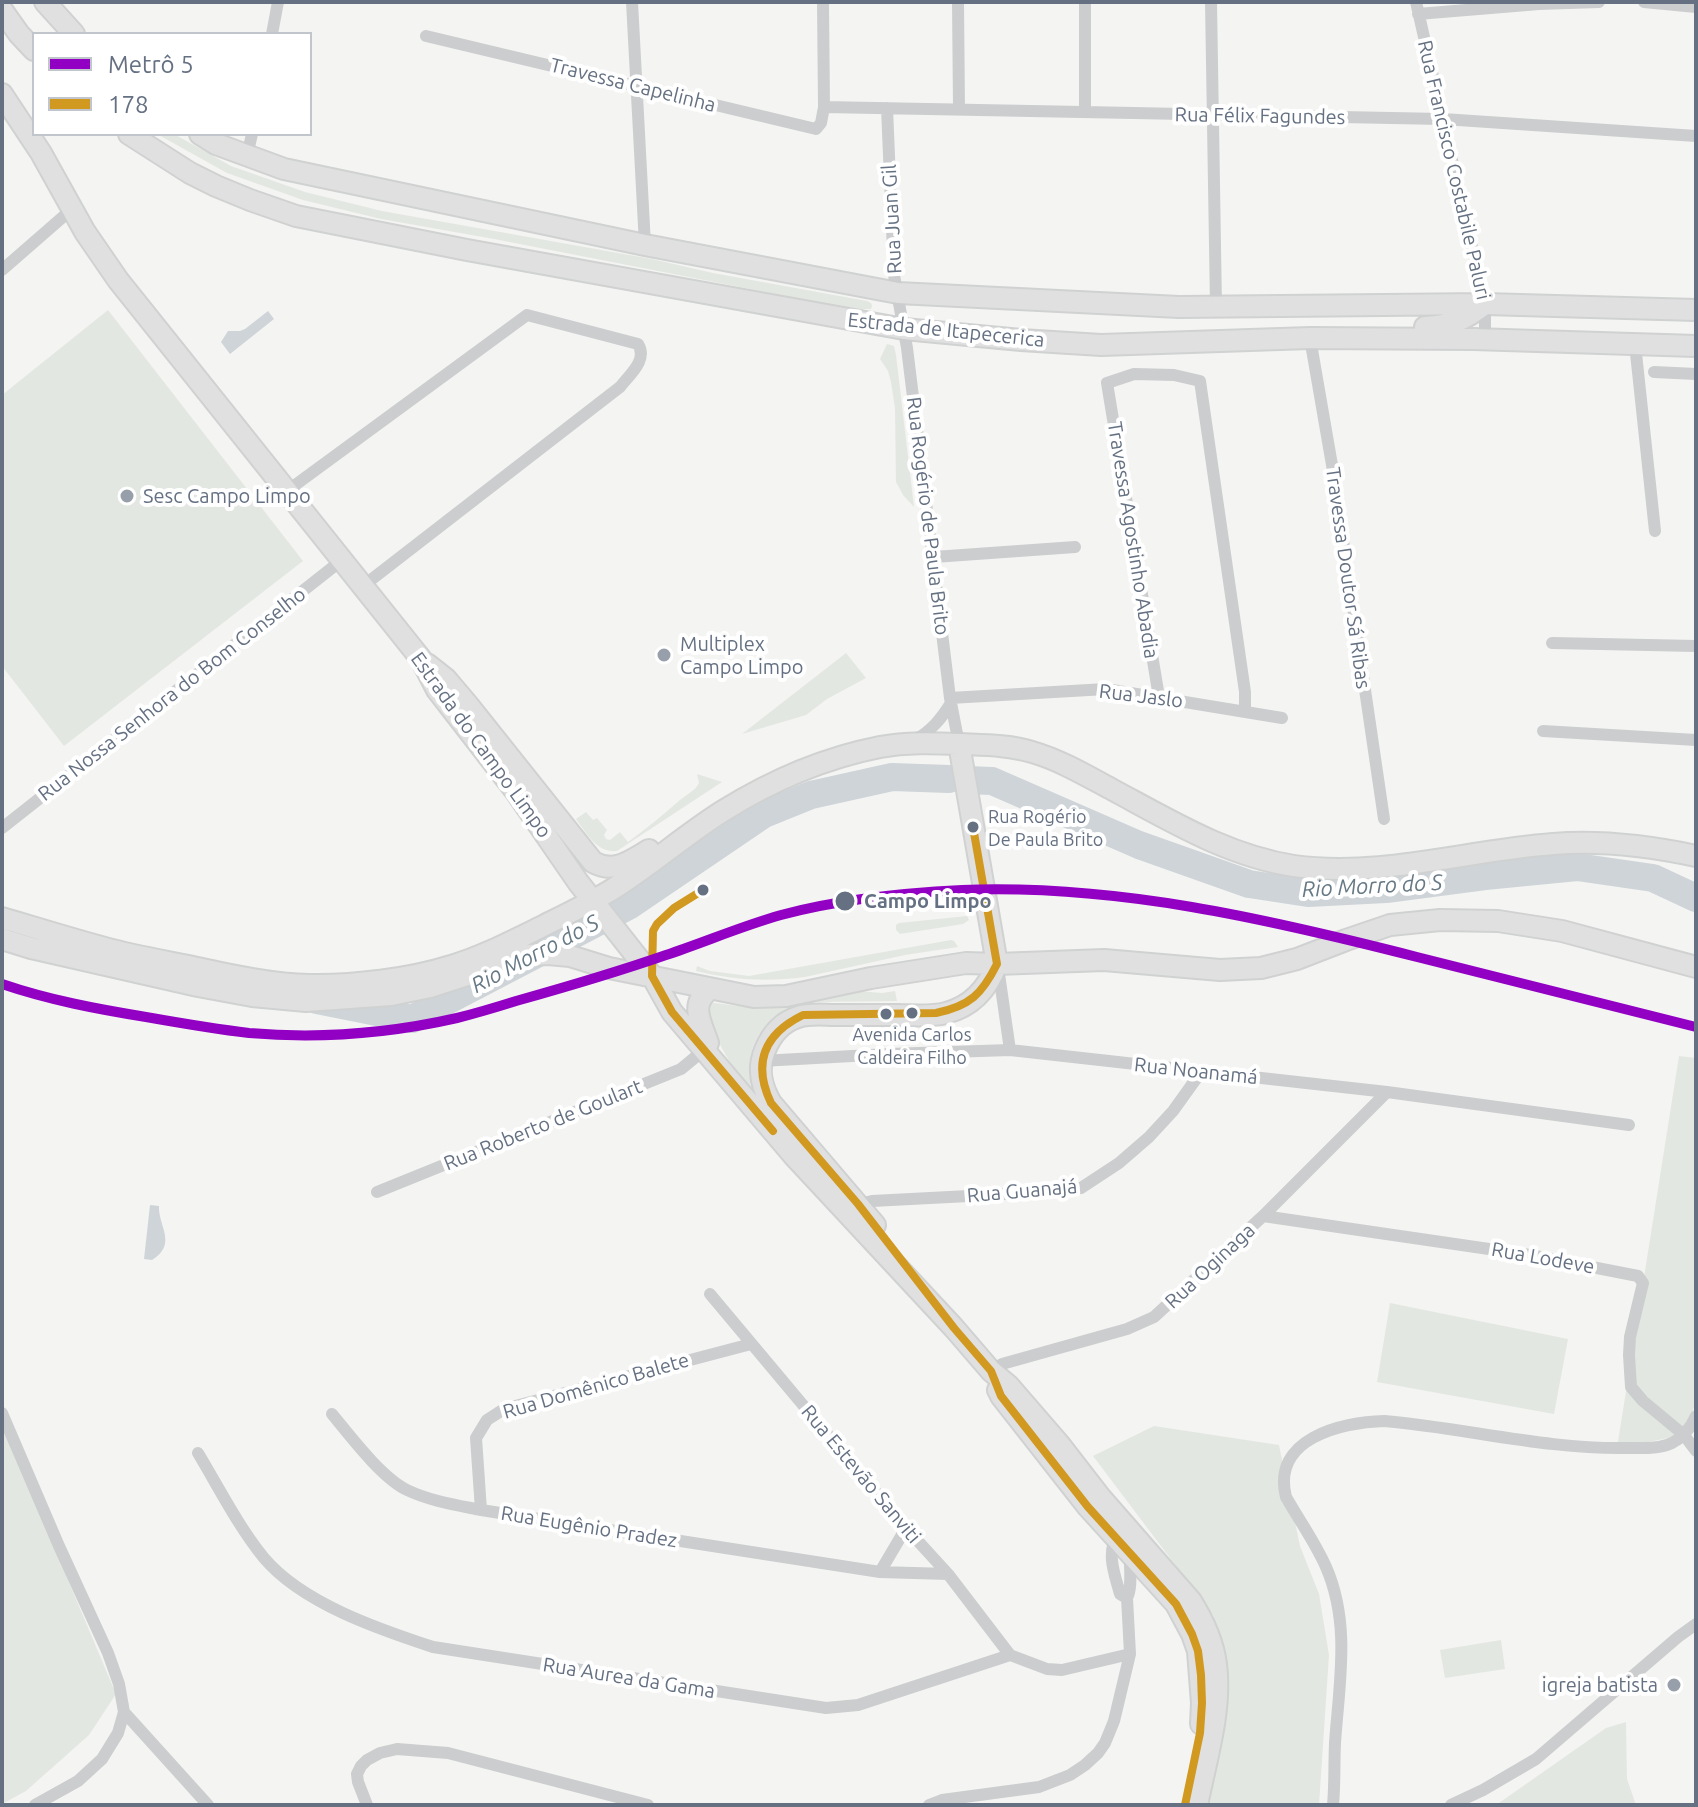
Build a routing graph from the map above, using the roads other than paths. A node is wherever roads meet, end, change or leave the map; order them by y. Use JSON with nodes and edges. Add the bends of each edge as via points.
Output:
{"nodes":[{"id":1,"x":45,"y":2,"type":"edge"},
{"id":2,"x":278,"y":2,"type":"edge"},
{"id":3,"x":632,"y":2,"type":"edge"},
{"id":4,"x":823,"y":2,"type":"edge"},
{"id":5,"x":958,"y":2,"type":"edge"},
{"id":6,"x":1085,"y":2,"type":"edge"},
{"id":7,"x":1211,"y":2,"type":"edge"},
{"id":8,"x":1599,"y":2,"type":"edge"},
{"id":9,"x":1644,"y":2,"type":"edge"},
{"id":10,"x":1696,"y":7,"type":"edge"},
{"id":11,"x":1417,"y":8,"type":"edge"},
{"id":12,"x":2,"y":10,"type":"edge"},
{"id":13,"x":72,"y":32,"type":"edge"},
{"id":14,"x":272,"y":32,"type":"edge"},
{"id":15,"x":426,"y":36,"type":"dead end"},
{"id":16,"x":32,"y":48,"type":"edge"},
{"id":17,"x":637,"y":86,"type":"junction"},
{"id":18,"x":2,"y":94,"type":"edge"},
{"id":19,"x":824,"y":107,"type":"junction"},
{"id":20,"x":887,"y":108,"type":"junction"},
{"id":21,"x":959,"y":109,"type":"junction"},
{"id":22,"x":1085,"y":112,"type":"junction"},
{"id":23,"x":1212,"y":115,"type":"junction"},
{"id":24,"x":1443,"y":119,"type":"junction"},
{"id":25,"x":132,"y":136,"type":"edge"},
{"id":26,"x":203,"y":136,"type":"edge"},
{"id":27,"x":252,"y":136,"type":"edge"},
{"id":28,"x":1696,"y":136,"type":"edge"},
{"id":29,"x":247,"y":156,"type":"junction"},
{"id":30,"x":72,"y":209,"type":"junction"},
{"id":31,"x":645,"y":245,"type":"junction"},
{"id":32,"x":2,"y":270,"type":"edge"},
{"id":33,"x":898,"y":293,"type":"junction"},
{"id":34,"x":1485,"y":304,"type":"junction"},
{"id":35,"x":1216,"y":306,"type":"junction"},
{"id":36,"x":1696,"y":310,"type":"edge"},
{"id":37,"x":904,"y":329,"type":"junction"},
{"id":38,"x":1310,"y":338,"type":"junction"},
{"id":39,"x":1252,"y":339,"type":"junction"},
{"id":40,"x":1485,"y":339,"type":"junction"},
{"id":41,"x":1635,"y":344,"type":"junction"},
{"id":42,"x":1696,"y":346,"type":"edge"},
{"id":43,"x":1654,"y":372,"type":"dead end"},
{"id":44,"x":1696,"y":374,"type":"edge"},
{"id":45,"x":287,"y":491,"type":"junction"},
{"id":46,"x":1655,"y":531,"type":"dead end"},
{"id":47,"x":1075,"y":547,"type":"dead end"},
{"id":48,"x":934,"y":557,"type":"junction"},
{"id":49,"x":342,"y":560,"type":"junction"},
{"id":50,"x":363,"y":586,"type":"junction"},
{"id":51,"x":1552,"y":643,"type":"dead end"},
{"id":52,"x":1696,"y":646,"type":"edge"},
{"id":53,"x":421,"y":659,"type":"junction"},
{"id":54,"x":1159,"y":697,"type":"junction"},
{"id":55,"x":952,"y":705,"type":"junction"},
{"id":56,"x":1245,"y":712,"type":"junction"},
{"id":57,"x":1282,"y":718,"type":"dead end"},
{"id":58,"x":1543,"y":731,"type":"dead end"},
{"id":59,"x":1696,"y":740,"type":"edge"},
{"id":60,"x":910,"y":743,"type":"junction"},
{"id":61,"x":959,"y":744,"type":"junction"},
{"id":62,"x":723,"y":811,"type":"junction"},
{"id":63,"x":1384,"y":819,"type":"dead end"},
{"id":64,"x":2,"y":828,"type":"edge"},
{"id":65,"x":1696,"y":856,"type":"edge"},
{"id":66,"x":592,"y":900,"type":"junction"},
{"id":67,"x":2,"y":918,"type":"edge"},
{"id":68,"x":2,"y":939,"type":"edge"},
{"id":69,"x":997,"y":964,"type":"junction"},
{"id":70,"x":1696,"y":967,"type":"edge"},
{"id":71,"x":652,"y":976,"type":"junction"},
{"id":72,"x":710,"y":989,"type":"junction"},
{"id":73,"x":704,"y":1050,"type":"junction"},
{"id":74,"x":1010,"y":1050,"type":"junction"},
{"id":75,"x":761,"y":1061,"type":"junction"},
{"id":76,"x":1201,"y":1072,"type":"junction"},
{"id":77,"x":1387,"y":1092,"type":"junction"},
{"id":78,"x":1629,"y":1125,"type":"dead end"},
{"id":79,"x":377,"y":1192,"type":"dead end"},
{"id":80,"x":852,"y":1208,"type":"junction"},
{"id":81,"x":1263,"y":1216,"type":"junction"},
{"id":82,"x":710,"y":1294,"type":"dead end"},
{"id":83,"x":751,"y":1344,"type":"junction"},
{"id":84,"x":991,"y":1371,"type":"junction"},
{"id":85,"x":2,"y":1413,"type":"edge"},
{"id":86,"x":332,"y":1414,"type":"dead end"},
{"id":87,"x":1696,"y":1416,"type":"edge"},
{"id":88,"x":1684,"y":1435,"type":"junction"},
{"id":89,"x":1696,"y":1451,"type":"edge"},
{"id":90,"x":198,"y":1453,"type":"dead end"},
{"id":91,"x":481,"y":1510,"type":"junction"},
{"id":92,"x":906,"y":1528,"type":"junction"},
{"id":93,"x":1121,"y":1532,"type":"junction"},
{"id":94,"x":1135,"y":1548,"type":"junction"},
{"id":95,"x":880,"y":1572,"type":"junction"},
{"id":96,"x":948,"y":1574,"type":"junction"},
{"id":97,"x":1127,"y":1598,"type":"junction"},
{"id":98,"x":1696,"y":1624,"type":"edge"},
{"id":99,"x":1130,"y":1654,"type":"junction"},
{"id":100,"x":1010,"y":1655,"type":"junction"},
{"id":101,"x":124,"y":1712,"type":"junction"},
{"id":102,"x":35,"y":1805,"type":"edge"},
{"id":103,"x":208,"y":1805,"type":"edge"},
{"id":104,"x":367,"y":1805,"type":"edge"},
{"id":105,"x":648,"y":1805,"type":"edge"},
{"id":106,"x":929,"y":1805,"type":"edge"},
{"id":107,"x":1185,"y":1805,"type":"edge"},
{"id":108,"x":1197,"y":1805,"type":"edge"},
{"id":109,"x":1333,"y":1805,"type":"edge"},
{"id":110,"x":1451,"y":1805,"type":"edge"}],
"edges":[{"from":1,"to":13,"type":"main road"},
{"from":2,"to":14,"type":"street"},
{"from":3,"to":17,"type":"street"},
{"from":4,"to":19,"type":"street"},
{"from":5,"to":21,"type":"street"},
{"from":6,"to":22,"type":"street"},
{"from":7,"to":23,"type":"street"},
{"from":8,"to":11,"type":"street"},
{"from":9,"to":10,"type":"street"},
{"from":11,"to":24,"type":"street","name":"Rua Francisco Costabile Paluri"},
{"from":12,"to":16,"type":"main road"},
{"from":15,"to":17,"type":"street","name":"Travessa Capelinha"},
{"from":17,"to":19,"type":"street","name":"Travessa Capelinha","via":[[812,129],[821,123]]},
{"from":17,"to":31,"type":"street"},
{"from":18,"to":30,"type":"main road","name":"Estrada do Campo Limpo"},
{"from":19,"to":20,"type":"street","name":"Rua Félix Fagundes"},
{"from":20,"to":21,"type":"street","name":"Rua Félix Fagundes"},
{"from":20,"to":33,"type":"street","name":"Rua Juan Gil"},
{"from":21,"to":22,"type":"street","name":"Rua Félix Fagundes"},
{"from":22,"to":23,"type":"street","name":"Rua Félix Fagundes"},
{"from":23,"to":24,"type":"street","name":"Rua Félix Fagundes"},
{"from":23,"to":35,"type":"street"},
{"from":24,"to":28,"type":"street","name":"Rua Félix Fagundes"},
{"from":24,"to":34,"type":"street","name":"Rua Francisco Costabile Paluri"},
{"from":25,"to":37,"type":"main road","name":"Estrada de Itapecerica","via":[[216,186],[296,216]]},
{"from":26,"to":29,"type":"main road","name":"Estrada de Itapecerica"},
{"from":27,"to":29,"type":"street"},
{"from":29,"to":31,"type":"main road","name":"Estrada de Itapecerica","via":[[284,169]]},
{"from":30,"to":32,"type":"street"},
{"from":30,"to":45,"type":"main road","name":"Estrada do Campo Limpo","via":[[118,280]]},
{"from":31,"to":33,"type":"main road","name":"Estrada de Itapecerica"},
{"from":33,"to":35,"type":"main road","name":"Estrada de Itapecerica"},
{"from":33,"to":37,"type":"street","name":"Rua Juan Gil"},
{"from":34,"to":35,"type":"main road","name":"Estrada de Itapecerica"},
{"from":34,"to":36,"type":"main road","name":"Estrada de Itapecerica"},
{"from":34,"to":39,"type":"main road","via":[[1444,326],[1341,324],[1258,333]]},
{"from":34,"to":40,"type":"street","name":"Rua Francisco Costabile Paluri"},
{"from":37,"to":39,"type":"main road","name":"Estrada de Itapecerica","via":[[1101,345]]},
{"from":37,"to":48,"type":"street","name":"Rua Rogério de Paula Brito"},
{"from":38,"to":39,"type":"main road","name":"Estrada de Itapecerica"},
{"from":38,"to":40,"type":"main road","name":"Estrada de Itapecerica"},
{"from":38,"to":63,"type":"street","name":"Travessa Doutor Sá Ribas"},
{"from":40,"to":41,"type":"main road","name":"Estrada de Itapecerica"},
{"from":41,"to":42,"type":"main road","name":"Estrada de Itapecerica"},
{"from":41,"to":46,"type":"street"},
{"from":43,"to":44,"type":"street"},
{"from":45,"to":49,"type":"main road","name":"Estrada do Campo Limpo"},
{"from":45,"to":50,"type":"street","via":[[527,315],[638,344],[642,358],[620,387]]},
{"from":47,"to":48,"type":"street"},
{"from":48,"to":55,"type":"street","name":"Rua Rogério de Paula Brito"},
{"from":49,"to":50,"type":"main road","name":"Estrada do Campo Limpo"},
{"from":49,"to":64,"type":"street","name":"Rua Nossa Senhora do Bom Conselho"},
{"from":50,"to":53,"type":"main road","name":"Estrada do Campo Limpo"},
{"from":51,"to":52,"type":"street"},
{"from":53,"to":62,"type":"main road","via":[[446,679],[601,867],[620,865]]},
{"from":53,"to":66,"type":"main road","name":"Estrada do Campo Limpo","via":[[437,690]]},
{"from":54,"to":55,"type":"street","name":"Rua Jaslo","via":[[1106,689]]},
{"from":54,"to":56,"type":"street","name":"Rua Jaslo"},
{"from":54,"to":56,"type":"street","name":"Travessa Agostinho Abadia","via":[[1107,383],[1134,374],[1200,381]]},
{"from":55,"to":60,"type":"street","via":[[936,725]]},
{"from":55,"to":61,"type":"street","name":"Rua Rogério de Paula Brito"},
{"from":56,"to":57,"type":"street","name":"Rua Jaslo"},
{"from":58,"to":59,"type":"street"},
{"from":60,"to":61,"type":"main road"},
{"from":60,"to":62,"type":"main road","via":[[801,770]]},
{"from":61,"to":65,"type":"main road","via":[[1030,751],[1238,853],[1294,866],[1391,866],[1601,842]]},
{"from":61,"to":69,"type":"main road","name":"Rua Rogério de Paula Brito"},
{"from":62,"to":66,"type":"main road"},
{"from":66,"to":67,"type":"main road","via":[[447,968],[307,985],[109,949]]},
{"from":66,"to":71,"type":"main road","name":"Estrada do Campo Limpo"},
{"from":68,"to":71,"type":"main road","via":[[198,986],[306,1001],[430,987],[529,955],[570,956]]},
{"from":69,"to":70,"type":"main road","via":[[1104,960],[1220,970],[1261,968],[1390,925],[1440,920],[1498,921],[1562,931]]},
{"from":69,"to":72,"type":"main road","via":[[966,963],[786,996]]},
{"from":69,"to":74,"type":"street","name":"Rua Rogério de Paula Brito"},
{"from":69,"to":75,"type":"main road","via":[[991,981],[975,998],[944,1013],[793,1019],[772,1037]]},
{"from":71,"to":72,"type":"main road"},
{"from":71,"to":73,"type":"main road","name":"Estrada do Campo Limpo","via":[[672,1012]]},
{"from":72,"to":73,"type":"main road","via":[[701,995],[698,1010],[708,1043]]},
{"from":73,"to":79,"type":"street","name":"Rua Roberto de Goulart","via":[[681,1069]]},
{"from":73,"to":80,"type":"main road","name":"Estrada do Campo Limpo","via":[[794,1156]]},
{"from":74,"to":75,"type":"street","name":"Rua Noanamá"},
{"from":74,"to":76,"type":"street","name":"Rua Noanamá"},
{"from":75,"to":80,"type":"main road","via":[[764,1092]]},
{"from":76,"to":77,"type":"street","name":"Rua Noanamá"},
{"from":76,"to":80,"type":"street","name":"Rua Guanajá","via":[[1149,1137],[1081,1188],[872,1201]]},
{"from":77,"to":78,"type":"street","name":"Rua Noanamá"},
{"from":77,"to":81,"type":"street","name":"Rua Oginaga"},
{"from":80,"to":84,"type":"main road","name":"Estrada do Campo Limpo"},
{"from":81,"to":84,"type":"street","name":"Rua Oginaga","via":[[1154,1317]]},
{"from":81,"to":88,"type":"street","name":"Rua Lodeve","via":[[1638,1276],[1643,1283],[1630,1337],[1631,1387]]},
{"from":82,"to":83,"type":"street","name":"Rua Estevão Sanviti"},
{"from":83,"to":91,"type":"street","name":"Rua Domênico Balete","via":[[504,1409],[487,1420],[476,1438]]},
{"from":83,"to":92,"type":"street","name":"Rua Estevão Sanviti"},
{"from":84,"to":93,"type":"main road","name":"Estrada do Campo Limpo","via":[[1050,1433]]},
{"from":85,"to":101,"type":"street","via":[[108,1653]]},
{"from":86,"to":91,"type":"street","name":"Rua Eugênio Pradez","via":[[404,1489]]},
{"from":87,"to":88,"type":"street"},
{"from":88,"to":89,"type":"street"},
{"from":88,"to":109,"type":"street","via":[[1655,1447],[1611,1449],[1364,1421],[1320,1434],[1300,1448],[1286,1466],[1283,1485],[1326,1568],[1343,1642]]},
{"from":90,"to":100,"type":"street","name":"Rua Aurea da Gama","via":[[238,1522],[278,1572],[324,1605],[433,1647],[826,1708],[858,1705]]},
{"from":91,"to":95,"type":"street","name":"Rua Eugênio Pradez"},
{"from":92,"to":95,"type":"street"},
{"from":92,"to":96,"type":"street","name":"Rua Estevão Sanviti"},
{"from":93,"to":94,"type":"main road","name":"Estrada do Campo Limpo"},
{"from":93,"to":97,"type":"street","via":[[1112,1546],[1112,1561],[1120,1594]]},
{"from":94,"to":97,"type":"street"},
{"from":94,"to":107,"type":"main road","name":"Estrada do Campo Limpo","via":[[1176,1604],[1198,1651],[1200,1733]]},
{"from":94,"to":108,"type":"main road","name":"Estrada do Campo Limpo","via":[[1196,1609],[1216,1661],[1215,1712]]},
{"from":95,"to":96,"type":"street","name":"Rua Eugênio Pradez"},
{"from":96,"to":100,"type":"street","name":"Rua Estevão Sanviti"},
{"from":97,"to":99,"type":"street"},
{"from":98,"to":110,"type":"street","via":[[1536,1759]]},
{"from":99,"to":100,"type":"street","via":[[1062,1670]]},
{"from":99,"to":106,"type":"street","via":[[1114,1721],[1105,1743],[1085,1765],[1039,1787]]},
{"from":101,"to":102,"type":"street","via":[[102,1759],[78,1781]]},
{"from":101,"to":103,"type":"street"},
{"from":104,"to":105,"type":"street","via":[[358,1782],[361,1766],[397,1749],[448,1753]]}]}
